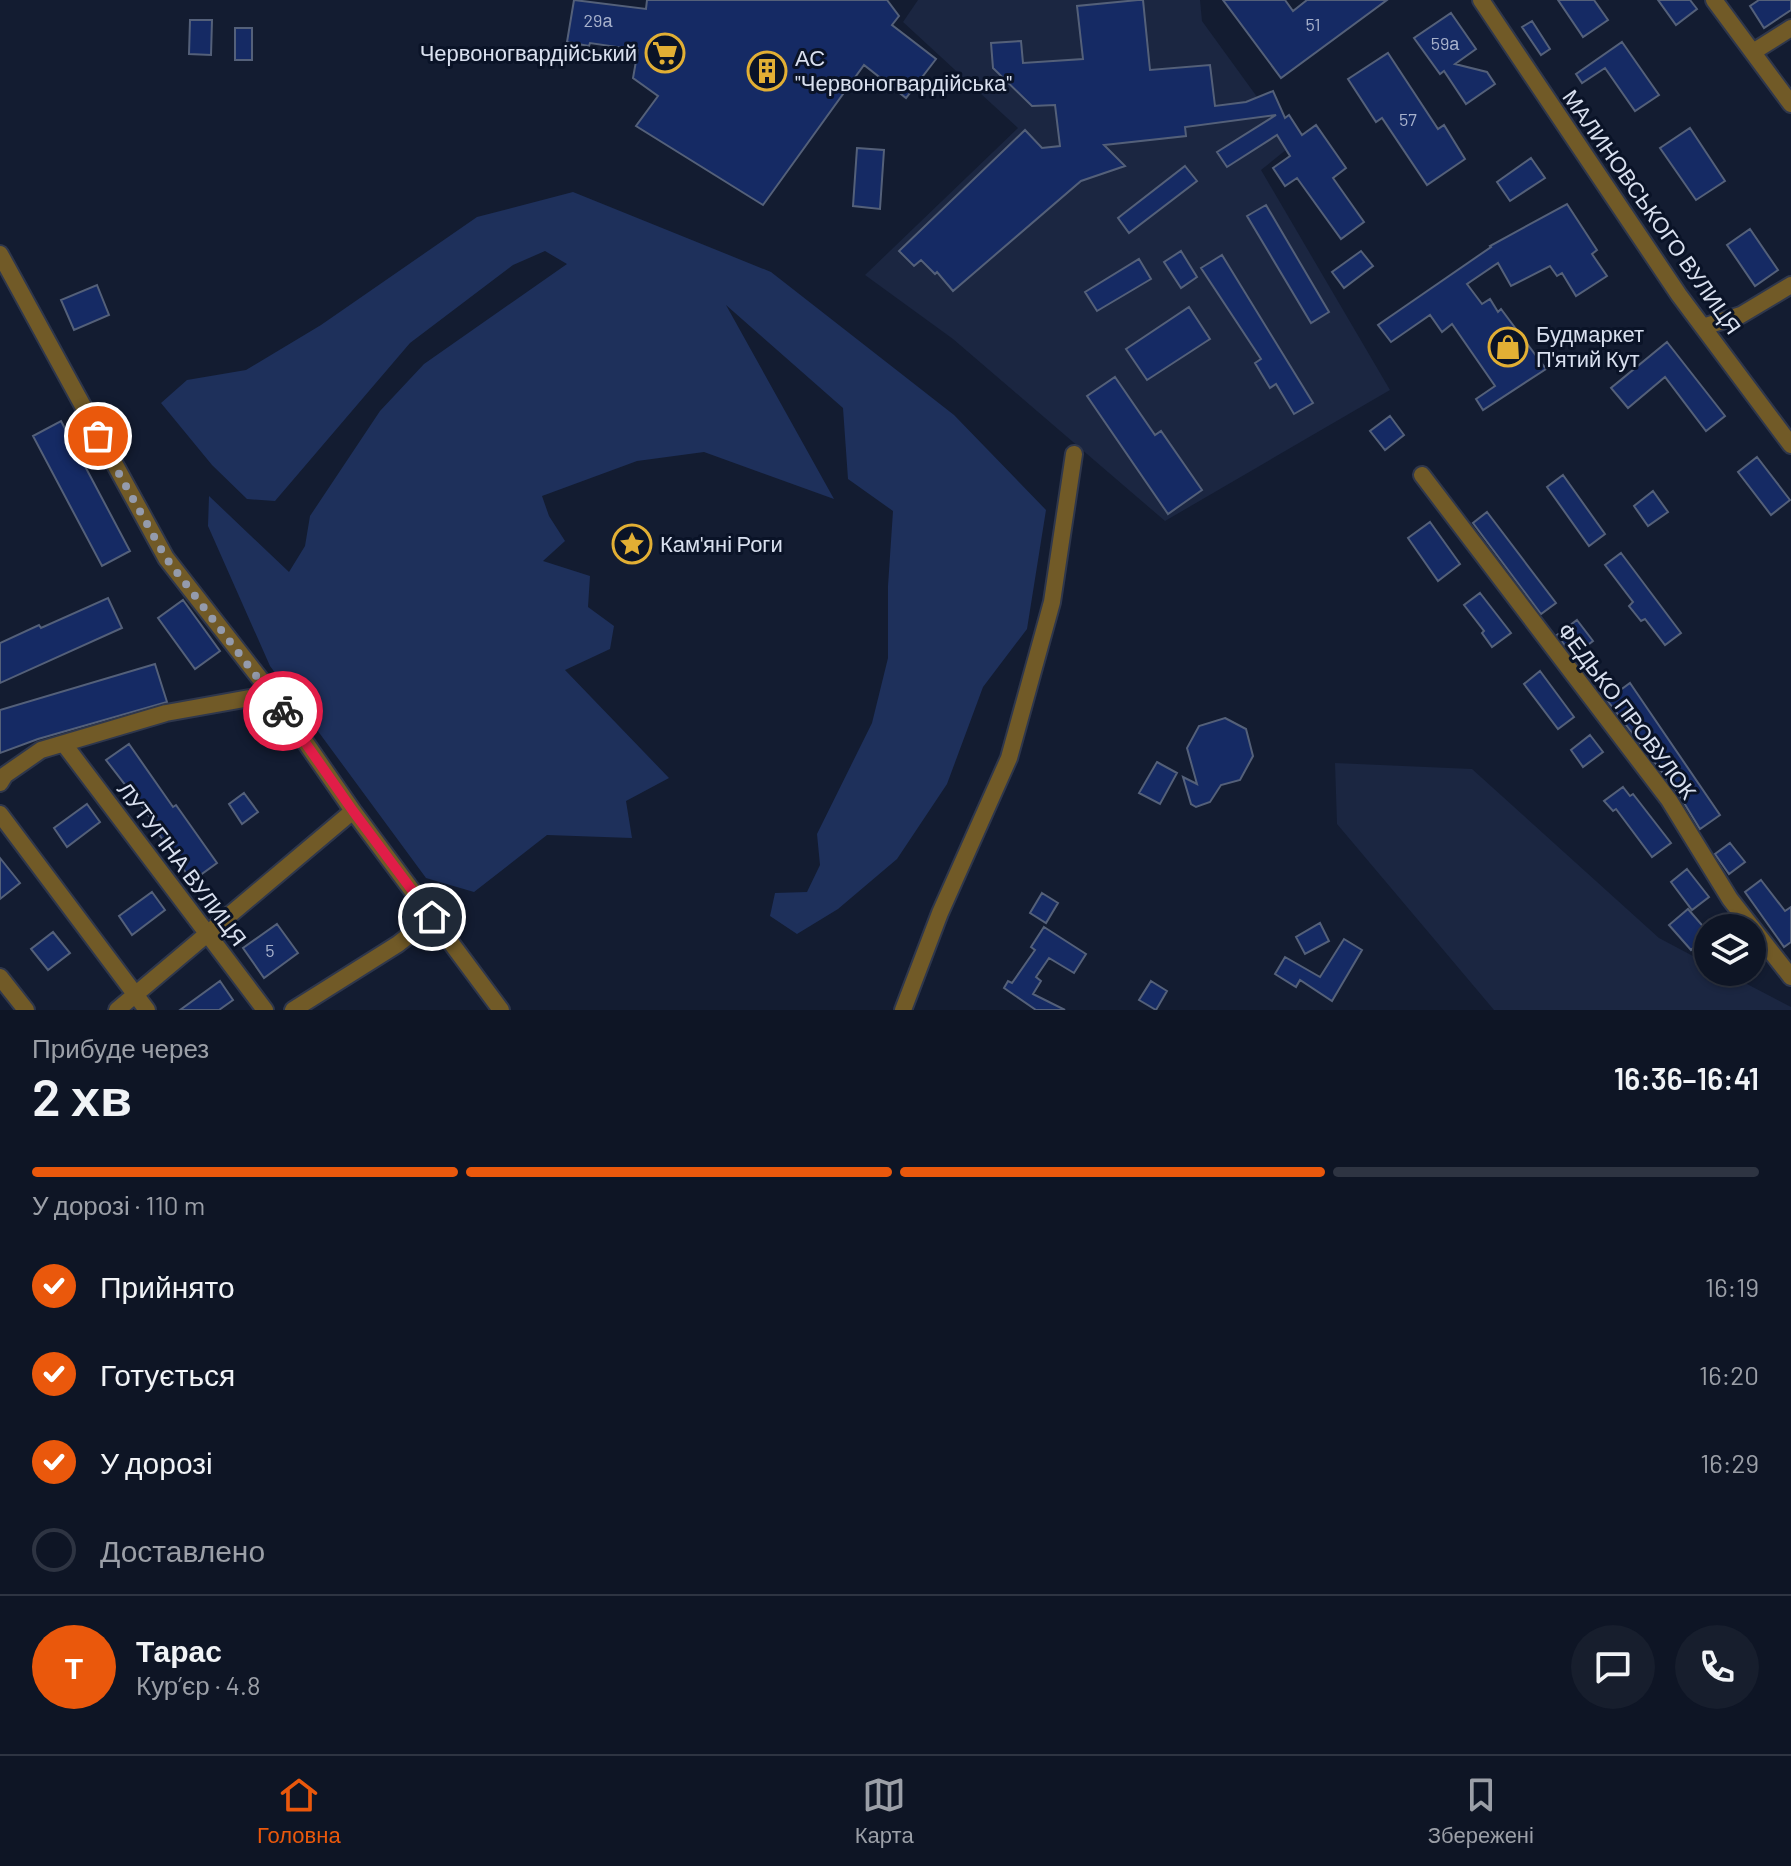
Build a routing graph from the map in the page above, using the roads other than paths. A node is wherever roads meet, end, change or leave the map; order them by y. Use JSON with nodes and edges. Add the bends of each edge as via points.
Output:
{"nodes":[{"id":1,"x":1481,"y":0,"type":"edge"},
{"id":2,"x":1714,"y":0,"type":"edge"},
{"id":3,"x":1791,"y":28,"type":"edge"},
{"id":4,"x":1753,"y":52,"type":"junction"},
{"id":5,"x":1791,"y":104,"type":"edge"},
{"id":6,"x":0,"y":254,"type":"edge"},
{"id":7,"x":1791,"y":285,"type":"edge"},
{"id":8,"x":1703,"y":327,"type":"junction"},
{"id":9,"x":1791,"y":445,"type":"edge"},
{"id":10,"x":1074,"y":454,"type":"dead end"},
{"id":11,"x":1422,"y":475,"type":"dead end"},
{"id":12,"x":272,"y":694,"type":"junction"},
{"id":13,"x":64,"y":744,"type":"junction"},
{"id":14,"x":0,"y":783,"type":"edge"},
{"id":15,"x":353,"y":811,"type":"junction"},
{"id":16,"x":0,"y":814,"type":"edge"},
{"id":17,"x":432,"y":917,"type":"junction"},
{"id":18,"x":207,"y":933,"type":"junction"},
{"id":19,"x":0,"y":977,"type":"edge"},
{"id":20,"x":1791,"y":977,"type":"edge"},
{"id":21,"x":135,"y":994,"type":"junction"},
{"id":22,"x":26,"y":1010,"type":"edge"},
{"id":23,"x":117,"y":1010,"type":"edge"},
{"id":24,"x":147,"y":1010,"type":"edge"},
{"id":25,"x":265,"y":1010,"type":"edge"},
{"id":26,"x":293,"y":1010,"type":"edge"},
{"id":27,"x":501,"y":1010,"type":"edge"},
{"id":28,"x":903,"y":1010,"type":"edge"}],
"edges":[{"from":1,"to":8,"type":"street","name":"МАЛИНОВСЬКОГО ВУЛИЦЯ"},
{"from":2,"to":4,"type":"street"},
{"from":3,"to":4,"type":"street"},
{"from":4,"to":5,"type":"street"},
{"from":6,"to":12,"type":"street","via":[[166,558]]},
{"from":7,"to":8,"type":"street","via":[[1741,315]]},
{"from":8,"to":9,"type":"street","name":"МАЛИНОВСЬКОГО ВУЛИЦЯ"},
{"from":10,"to":28,"type":"street","via":[[1052,602],[1009,758]]},
{"from":11,"to":20,"type":"street","name":"ФЕДЬКО ПРОВУЛОК","via":[[1669,800],[1730,899]]},
{"from":12,"to":13,"type":"street","via":[[166,713]]},
{"from":12,"to":15,"type":"street"},
{"from":13,"to":14,"type":"street","via":[[41,750]]},
{"from":13,"to":18,"type":"street","name":"ЛУТУГІНА ВУЛИЦЯ"},
{"from":15,"to":17,"type":"street"},
{"from":15,"to":18,"type":"street"},
{"from":16,"to":21,"type":"street"},
{"from":17,"to":26,"type":"street"},
{"from":17,"to":27,"type":"street"},
{"from":18,"to":21,"type":"street"},
{"from":18,"to":25,"type":"street","name":"ЛУТУГІНА ВУЛИЦЯ"},
{"from":19,"to":22,"type":"street"},
{"from":21,"to":23,"type":"street"},
{"from":21,"to":24,"type":"street"}]}
